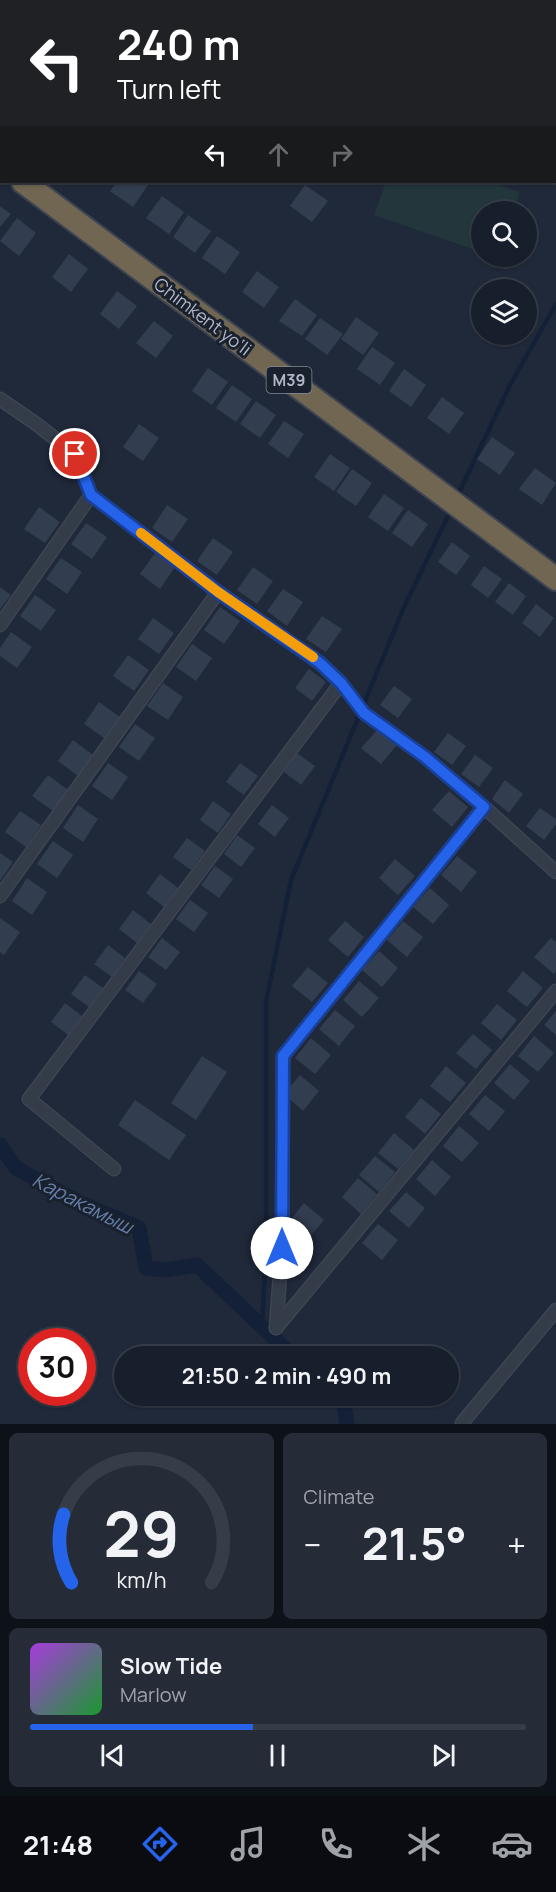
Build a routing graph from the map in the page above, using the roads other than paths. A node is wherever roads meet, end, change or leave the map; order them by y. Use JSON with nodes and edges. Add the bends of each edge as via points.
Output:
{"nodes":[{"id":1,"x":24,"y":183,"type":"edge"},
{"id":2,"x":0,"y":399,"type":"edge"},
{"id":3,"x":91,"y":495,"type":"junction"},
{"id":4,"x":556,"y":579,"type":"edge"},
{"id":5,"x":218,"y":592,"type":"junction"},
{"id":6,"x":0,"y":625,"type":"edge"},
{"id":7,"x":341,"y":683,"type":"junction"},
{"id":8,"x":484,"y":807,"type":"junction"},
{"id":9,"x":556,"y":872,"type":"edge"},
{"id":10,"x":0,"y":896,"type":"edge"},
{"id":11,"x":556,"y":991,"type":"edge"},
{"id":12,"x":114,"y":1169,"type":"dead end"},
{"id":13,"x":556,"y":1310,"type":"edge"},
{"id":14,"x":462,"y":1423,"type":"edge"}],
"edges":[{"from":1,"to":4,"type":"highway","name":"Chimkent yo‘li","number":"M39"},
{"from":2,"to":3,"type":"street","via":[[75,454]]},
{"from":3,"to":5,"type":"street"},
{"from":3,"to":6,"type":"street"},
{"from":5,"to":7,"type":"street","via":[[294,643]]},
{"from":5,"to":10,"type":"street"},
{"from":7,"to":8,"type":"street","via":[[364,713]]},
{"from":7,"to":12,"type":"street","via":[[29,1099]]},
{"from":8,"to":9,"type":"street"},
{"from":8,"to":11,"type":"street","via":[[283,1056],[282,1248],[276,1328]]},
{"from":13,"to":14,"type":"street"}]}
